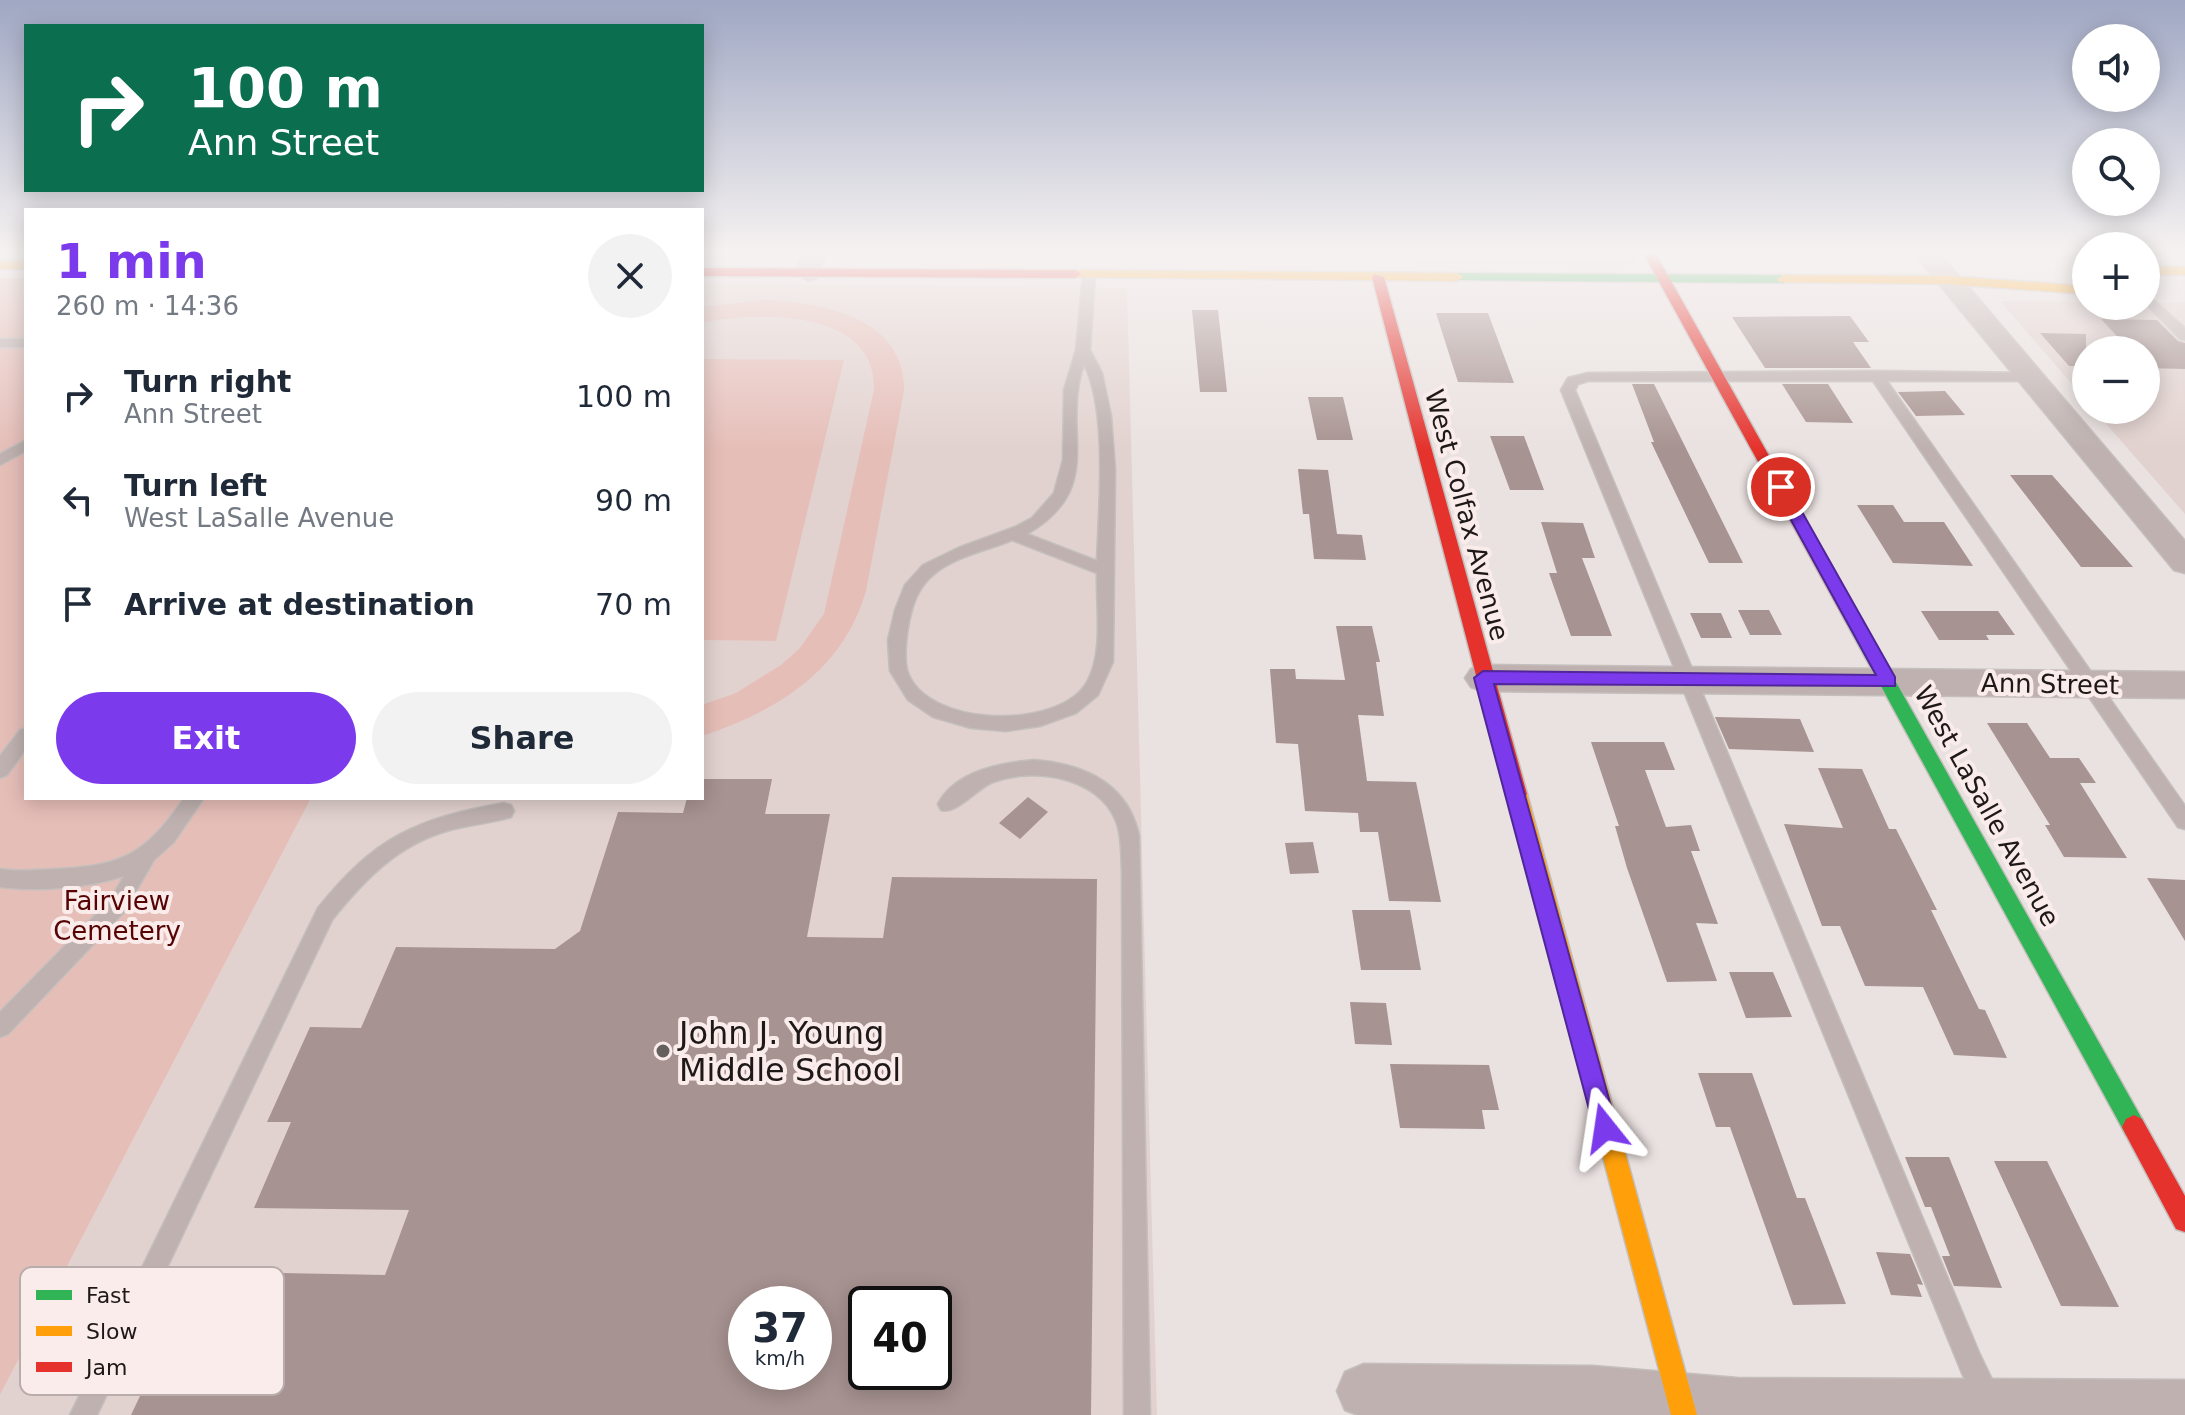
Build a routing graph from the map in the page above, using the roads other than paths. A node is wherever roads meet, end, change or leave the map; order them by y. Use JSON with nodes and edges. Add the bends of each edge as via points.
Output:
{"nodes":[{"id":1,"x":1086,"y":316,"type":"edge"},
{"id":2,"x":1388,"y":316,"type":"edge"},
{"id":3,"x":1685,"y":316,"type":"edge"},
{"id":4,"x":1977,"y":316,"type":"edge"},
{"id":5,"x":2165,"y":316,"type":"edge"},
{"id":6,"x":2185,"y":336,"type":"edge"},
{"id":7,"x":0,"y":343,"type":"edge"},
{"id":8,"x":24,"y":343,"type":"edge"},
{"id":9,"x":1083,"y":350,"type":"junction"},
{"id":10,"x":1876,"y":375,"type":"junction"},
{"id":11,"x":1719,"y":376,"type":"junction"},
{"id":12,"x":2029,"y":377,"type":"junction"},
{"id":13,"x":24,"y":446,"type":"edge"},
{"id":14,"x":0,"y":460,"type":"edge"},
{"id":15,"x":1016,"y":536,"type":"junction"},
{"id":16,"x":2185,"y":562,"type":"edge"},
{"id":17,"x":1107,"y":571,"type":"junction"},
{"id":18,"x":1483,"y":678,"type":"junction"},
{"id":19,"x":1686,"y":678,"type":"junction"},
{"id":20,"x":1888,"y":681,"type":"junction"},
{"id":21,"x":2089,"y":684,"type":"junction"},
{"id":22,"x":2185,"y":685,"type":"edge"},
{"id":23,"x":24,"y":738,"type":"edge"},
{"id":24,"x":0,"y":770,"type":"edge"},
{"id":25,"x":193,"y":800,"type":"edge"},
{"id":26,"x":948,"y":804,"type":"dead end"},
{"id":27,"x":504,"y":811,"type":"dead end"},
{"id":28,"x":2185,"y":821,"type":"edge"},
{"id":29,"x":147,"y":857,"type":"junction"},
{"id":30,"x":0,"y":878,"type":"edge"},
{"id":31,"x":0,"y":1027,"type":"edge"},
{"id":32,"x":2185,"y":1220,"type":"edge"},
{"id":33,"x":154,"y":1267,"type":"edge"},
{"id":34,"x":1364,"y":1391,"type":"dead end"},
{"id":35,"x":93,"y":1395,"type":"edge"},
{"id":36,"x":1681,"y":1407,"type":"edge"},
{"id":37,"x":2185,"y":1407,"type":"edge"},
{"id":38,"x":1993,"y":1410,"type":"edge"},
{"id":39,"x":83,"y":1415,"type":"edge"},
{"id":40,"x":1137,"y":1415,"type":"edge"}],
"edges":[{"from":1,"to":9,"type":"lane"},
{"from":2,"to":18,"type":"street","name":"West Colfax Avenue"},
{"from":3,"to":11,"type":"street","name":"West LaSalle Avenue"},
{"from":4,"to":12,"type":"street"},
{"from":5,"to":6,"type":"lane"},
{"from":7,"to":8,"type":"lane"},
{"from":9,"to":15,"type":"lane","via":[[1074,374],[1068,480],[1055,505]]},
{"from":9,"to":17,"type":"lane","via":[[1095,373],[1104,416]]},
{"from":10,"to":11,"type":"lane"},
{"from":10,"to":12,"type":"lane"},
{"from":10,"to":21,"type":"lane"},
{"from":11,"to":19,"type":"lane","via":[[1588,377],[1573,381],[1568,390]]},
{"from":11,"to":20,"type":"street","name":"West LaSalle Avenue"},
{"from":12,"to":16,"type":"street"},
{"from":13,"to":14,"type":"lane"},
{"from":15,"to":17,"type":"lane"},
{"from":15,"to":17,"type":"lane","via":[[939,564],[916,582],[907,599],[896,644],[900,681],[922,703],[956,721],[1018,722],[1056,715],[1091,690],[1104,662]]},
{"from":18,"to":19,"type":"street","name":"Ann Street"},
{"from":18,"to":36,"type":"street","name":"West Colfax Avenue"},
{"from":19,"to":20,"type":"street","name":"Ann Street"},
{"from":19,"to":38,"type":"lane"},
{"from":20,"to":21,"type":"street","name":"Ann Street"},
{"from":20,"to":32,"type":"street","name":"West LaSalle Avenue"},
{"from":21,"to":22,"type":"street","name":"Ann Street"},
{"from":21,"to":28,"type":"lane"},
{"from":23,"to":24,"type":"lane"},
{"from":25,"to":29,"type":"lane"},
{"from":26,"to":40,"type":"lane","via":[[972,783],[1047,768],[1087,779],[1109,792],[1125,818],[1132,902]]},
{"from":27,"to":33,"type":"lane","via":[[415,832],[370,864],[325,914]]},
{"from":29,"to":30,"type":"lane","via":[[107,875]]},
{"from":29,"to":31,"type":"lane","via":[[117,906]]},
{"from":34,"to":36,"type":"street","via":[[1593,1393]]},
{"from":35,"to":39,"type":"lane"},
{"from":36,"to":38,"type":"street"},
{"from":37,"to":38,"type":"street"}]}
